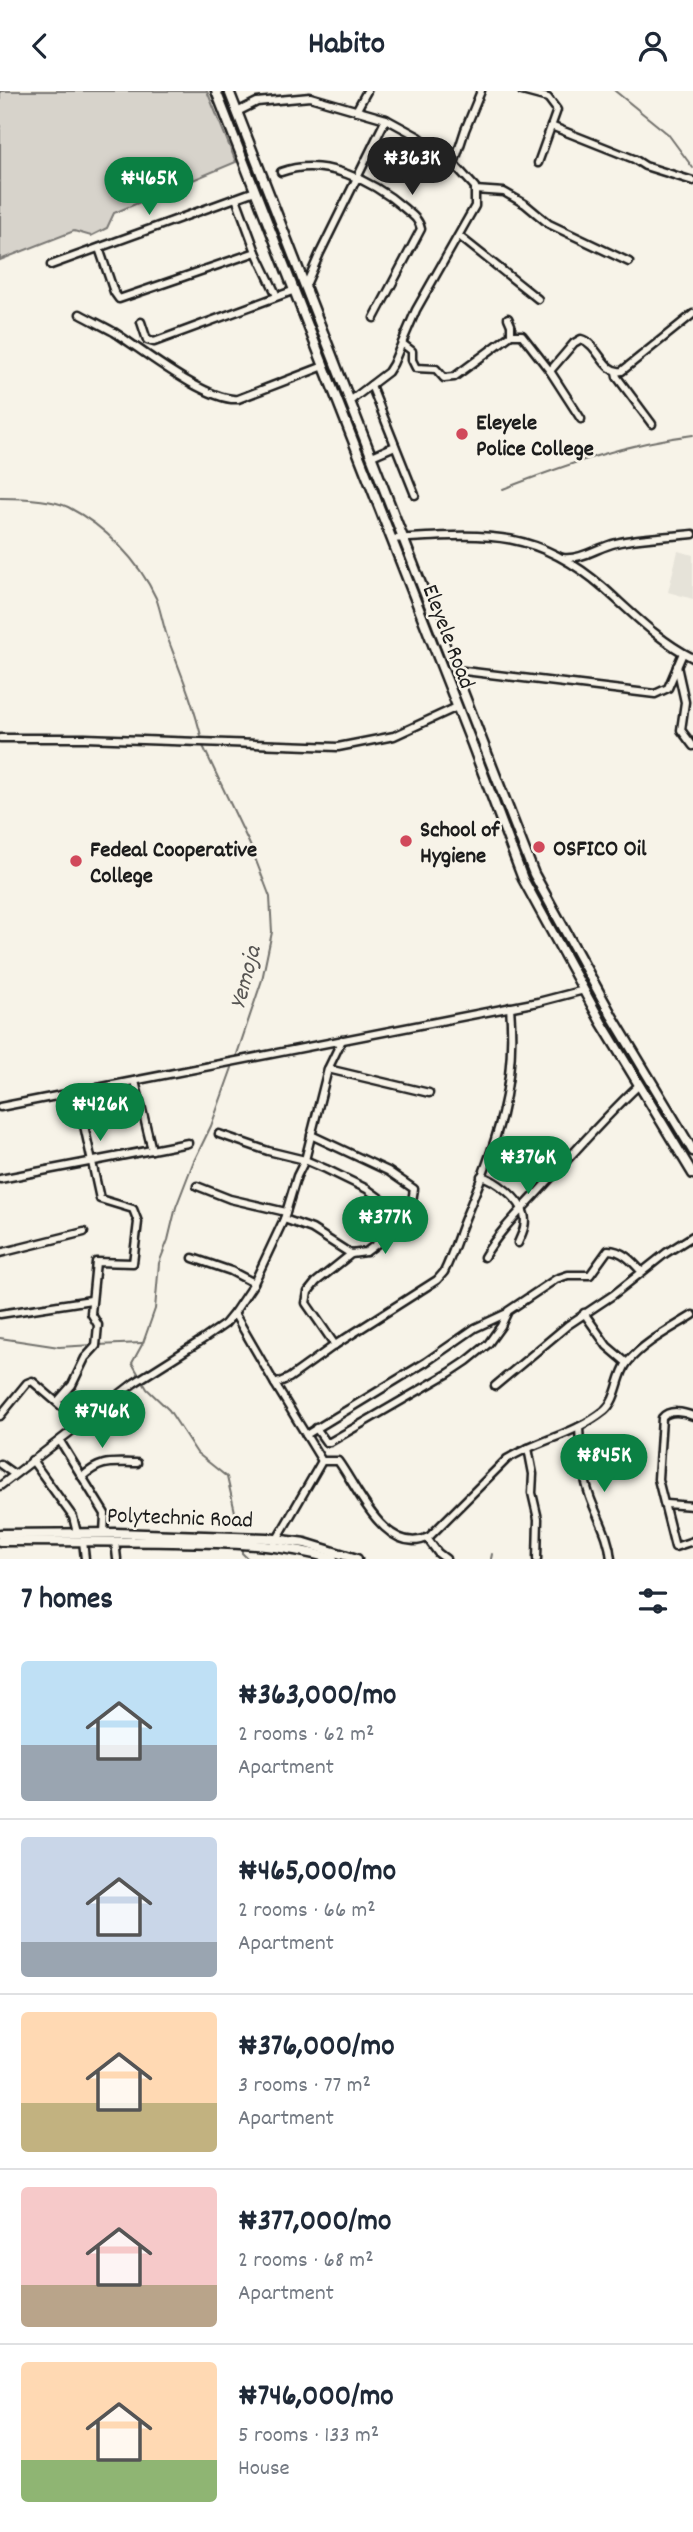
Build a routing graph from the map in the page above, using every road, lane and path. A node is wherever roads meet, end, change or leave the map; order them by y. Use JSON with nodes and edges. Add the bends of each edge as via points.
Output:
{"nodes":[{"id":1,"x":216,"y":91,"type":"edge"},
{"id":2,"x":229,"y":91,"type":"edge"},
{"id":3,"x":367,"y":91,"type":"edge"},
{"id":4,"x":481,"y":91,"type":"edge"},
{"id":5,"x":522,"y":91,"type":"edge"},
{"id":6,"x":301,"y":94,"type":"edge"},
{"id":7,"x":356,"y":111,"type":"junction"},
{"id":8,"x":237,"y":112,"type":"junction"},
{"id":9,"x":386,"y":119,"type":"junction"},
{"id":10,"x":551,"y":126,"type":"junction"},
{"id":11,"x":538,"y":163,"type":"dead end"},
{"id":12,"x":454,"y":164,"type":"junction"},
{"id":13,"x":281,"y":172,"type":"dead end"},
{"id":14,"x":358,"y":177,"type":"junction"},
{"id":15,"x":693,"y":181,"type":"edge"},
{"id":16,"x":475,"y":190,"type":"junction"},
{"id":17,"x":255,"y":191,"type":"junction"},
{"id":18,"x":236,"y":198,"type":"junction"},
{"id":19,"x":459,"y":236,"type":"junction"},
{"id":20,"x":99,"y":248,"type":"junction"},
{"id":21,"x":256,"y":252,"type":"junction"},
{"id":22,"x":629,"y":262,"type":"dead end"},
{"id":23,"x":51,"y":265,"type":"dead end"},
{"id":24,"x":306,"y":285,"type":"junction"},
{"id":25,"x":295,"y":290,"type":"junction"},
{"id":26,"x":277,"y":296,"type":"junction"},
{"id":27,"x":538,"y":299,"type":"dead end"},
{"id":28,"x":80,"y":314,"type":"dead end"},
{"id":29,"x":693,"y":314,"type":"edge"},
{"id":30,"x":374,"y":318,"type":"dead end"},
{"id":31,"x":508,"y":318,"type":"dead end"},
{"id":32,"x":141,"y":322,"type":"dead end"},
{"id":33,"x":511,"y":335,"type":"junction"},
{"id":34,"x":403,"y":344,"type":"junction"},
{"id":35,"x":324,"y":366,"type":"junction"},
{"id":36,"x":550,"y":371,"type":"junction"},
{"id":37,"x":616,"y":372,"type":"junction"},
{"id":38,"x":371,"y":385,"type":"junction"},
{"id":39,"x":351,"y":401,"type":"junction"},
{"id":40,"x":581,"y":419,"type":"dead end"},
{"id":41,"x":652,"y":423,"type":"dead end"},
{"id":42,"x":395,"y":446,"type":"junction"},
{"id":43,"x":372,"y":456,"type":"junction"},
{"id":44,"x":415,"y":495,"type":"dead end"},
{"id":45,"x":693,"y":534,"type":"edge"},
{"id":46,"x":402,"y":538,"type":"junction"},
{"id":47,"x":392,"y":539,"type":"junction"},
{"id":48,"x":561,"y":558,"type":"junction"},
{"id":49,"x":683,"y":653,"type":"junction"},
{"id":50,"x":693,"y":658,"type":"edge"},
{"id":51,"x":677,"y":666,"type":"junction"},
{"id":52,"x":456,"y":670,"type":"junction"},
{"id":53,"x":457,"y":706,"type":"junction"},
{"id":54,"x":0,"y":738,"type":"edge"},
{"id":55,"x":693,"y":746,"type":"edge"},
{"id":56,"x":534,"y":874,"type":"junction"},
{"id":57,"x":523,"y":879,"type":"junction"},
{"id":58,"x":584,"y":990,"type":"junction"},
{"id":59,"x":510,"y":1007,"type":"junction"},
{"id":60,"x":342,"y":1040,"type":"junction"},
{"id":61,"x":328,"y":1069,"type":"junction"},
{"id":62,"x":135,"y":1081,"type":"junction"},
{"id":63,"x":639,"y":1085,"type":"junction"},
{"id":64,"x":77,"y":1093,"type":"junction"},
{"id":65,"x":429,"y":1093,"type":"dead end"},
{"id":66,"x":0,"y":1107,"type":"edge"},
{"id":67,"x":219,"y":1134,"type":"dead end"},
{"id":68,"x":311,"y":1135,"type":"junction"},
{"id":69,"x":188,"y":1143,"type":"dead end"},
{"id":70,"x":152,"y":1150,"type":"junction"},
{"id":71,"x":693,"y":1151,"type":"edge"},
{"id":72,"x":304,"y":1160,"type":"junction"},
{"id":73,"x":90,"y":1162,"type":"junction"},
{"id":74,"x":693,"y":1174,"type":"edge"},
{"id":75,"x":481,"y":1176,"type":"junction"},
{"id":76,"x":0,"y":1179,"type":"edge"},
{"id":77,"x":197,"y":1186,"type":"dead end"},
{"id":78,"x":522,"y":1209,"type":"junction"},
{"id":79,"x":285,"y":1215,"type":"junction"},
{"id":80,"x":403,"y":1215,"type":"junction"},
{"id":81,"x":84,"y":1232,"type":"dead end"},
{"id":82,"x":693,"y":1236,"type":"edge"},
{"id":83,"x":518,"y":1243,"type":"dead end"},
{"id":84,"x":0,"y":1253,"type":"edge"},
{"id":85,"x":351,"y":1254,"type":"junction"},
{"id":86,"x":484,"y":1257,"type":"dead end"},
{"id":87,"x":192,"y":1258,"type":"dead end"},
{"id":88,"x":641,"y":1271,"type":"junction"},
{"id":89,"x":254,"y":1283,"type":"junction"},
{"id":90,"x":91,"y":1300,"type":"junction"},
{"id":91,"x":234,"y":1313,"type":"junction"},
{"id":92,"x":584,"y":1313,"type":"junction"},
{"id":93,"x":0,"y":1314,"type":"edge"},
{"id":94,"x":505,"y":1314,"type":"junction"},
{"id":95,"x":693,"y":1315,"type":"edge"},
{"id":96,"x":335,"y":1345,"type":"junction"},
{"id":97,"x":627,"y":1363,"type":"junction"},
{"id":98,"x":275,"y":1384,"type":"junction"},
{"id":99,"x":495,"y":1386,"type":"dead end"},
{"id":100,"x":58,"y":1401,"type":"junction"},
{"id":101,"x":0,"y":1416,"type":"edge"},
{"id":102,"x":693,"y":1416,"type":"edge"},
{"id":103,"x":82,"y":1425,"type":"junction"},
{"id":104,"x":579,"y":1427,"type":"junction"},
{"id":105,"x":316,"y":1428,"type":"junction"},
{"id":106,"x":306,"y":1435,"type":"junction"},
{"id":107,"x":61,"y":1441,"type":"junction"},
{"id":108,"x":528,"y":1448,"type":"junction"},
{"id":109,"x":32,"y":1460,"type":"junction"},
{"id":110,"x":322,"y":1461,"type":"junction"},
{"id":111,"x":137,"y":1463,"type":"dead end"},
{"id":112,"x":0,"y":1464,"type":"edge"},
{"id":113,"x":14,"y":1474,"type":"junction"},
{"id":114,"x":82,"y":1477,"type":"junction"},
{"id":115,"x":0,"y":1486,"type":"edge"},
{"id":116,"x":666,"y":1504,"type":"junction"},
{"id":117,"x":693,"y":1506,"type":"edge"},
{"id":118,"x":76,"y":1533,"type":"junction"},
{"id":119,"x":104,"y":1533,"type":"junction"},
{"id":120,"x":0,"y":1534,"type":"edge"},
{"id":121,"x":427,"y":1538,"type":"junction"},
{"id":122,"x":0,"y":1541,"type":"edge"},
{"id":123,"x":83,"y":1541,"type":"junction"},
{"id":124,"x":115,"y":1541,"type":"junction"},
{"id":125,"x":693,"y":1541,"type":"edge"},
{"id":126,"x":276,"y":1542,"type":"junction"},
{"id":127,"x":85,"y":1559,"type":"edge"},
{"id":128,"x":117,"y":1559,"type":"edge"},
{"id":129,"x":333,"y":1559,"type":"edge"},
{"id":130,"x":357,"y":1559,"type":"edge"},
{"id":131,"x":446,"y":1559,"type":"edge"},
{"id":132,"x":537,"y":1559,"type":"edge"},
{"id":133,"x":611,"y":1559,"type":"edge"}],
"edges":[{"from":1,"to":17,"type":"main road","name":"Eleyele Road"},
{"from":2,"to":8,"type":"main road","name":"Eleyele Road"},
{"from":3,"to":7,"type":"street"},
{"from":4,"to":12,"type":"street"},
{"from":5,"to":10,"type":"street","via":[[552,101],[557,110]]},
{"from":6,"to":7,"type":"street"},
{"from":6,"to":8,"type":"street","via":[[257,102]]},
{"from":7,"to":9,"type":"street"},
{"from":8,"to":24,"type":"main road","name":"Eleyele Road"},
{"from":9,"to":12,"type":"street"},
{"from":9,"to":14,"type":"street"},
{"from":10,"to":11,"type":"street"},
{"from":10,"to":15,"type":"street"},
{"from":12,"to":16,"type":"street"},
{"from":13,"to":14,"type":"street","via":[[307,166]]},
{"from":14,"to":24,"type":"street"},
{"from":14,"to":30,"type":"street","via":[[399,203],[420,222],[421,229]]},
{"from":16,"to":19,"type":"street","via":[[475,206]]},
{"from":16,"to":22,"type":"street","via":[[504,192],[549,223]]},
{"from":17,"to":18,"type":"street"},
{"from":17,"to":25,"type":"main road","name":"Eleyele Road"},
{"from":18,"to":20,"type":"street"},
{"from":18,"to":21,"type":"street"},
{"from":19,"to":27,"type":"street"},
{"from":19,"to":34,"type":"street","via":[[416,310]]},
{"from":20,"to":21,"type":"street","via":[[120,299]]},
{"from":20,"to":23,"type":"street"},
{"from":21,"to":26,"type":"street"},
{"from":24,"to":39,"type":"main road","name":"Eleyele Road"},
{"from":25,"to":26,"type":"street"},
{"from":25,"to":35,"type":"main road","name":"Eleyele Road"},
{"from":26,"to":32,"type":"street","via":[[154,342],[147,340]]},
{"from":28,"to":35,"type":"street","via":[[226,399],[238,399]]},
{"from":29,"to":37,"type":"street"},
{"from":31,"to":33,"type":"street"},
{"from":33,"to":34,"type":"street","via":[[454,377],[444,378],[436,369],[416,368],[412,351]]},
{"from":33,"to":36,"type":"street","via":[[522,335]]},
{"from":34,"to":38,"type":"street","via":[[388,372]]},
{"from":35,"to":47,"type":"main road","name":"Eleyele Road"},
{"from":36,"to":37,"type":"street","via":[[580,339],[593,345]]},
{"from":36,"to":40,"type":"street"},
{"from":37,"to":41,"type":"street"},
{"from":38,"to":39,"type":"street"},
{"from":38,"to":42,"type":"street"},
{"from":39,"to":43,"type":"main road","name":"Eleyele Road"},
{"from":42,"to":43,"type":"street"},
{"from":42,"to":44,"type":"street"},
{"from":43,"to":46,"type":"main road","name":"Eleyele Road"},
{"from":45,"to":48,"type":"street","via":[[626,540],[578,557]]},
{"from":46,"to":47,"type":"street"},
{"from":46,"to":48,"type":"street","via":[[514,538]]},
{"from":46,"to":52,"type":"main road","name":"Eleyele Road"},
{"from":47,"to":53,"type":"main road","name":"Eleyele Road"},
{"from":48,"to":49,"type":"street"},
{"from":49,"to":50,"type":"street"},
{"from":49,"to":51,"type":"street"},
{"from":51,"to":52,"type":"street","via":[[667,688],[655,694]]},
{"from":51,"to":55,"type":"street","via":[[685,702],[681,730]]},
{"from":52,"to":56,"type":"main road","name":"Eleyele Road"},
{"from":53,"to":54,"type":"street","via":[[394,736],[326,748]]},
{"from":53,"to":57,"type":"main road","name":"Eleyele Road"},
{"from":56,"to":57,"type":"main road"},
{"from":56,"to":71,"type":"main road","name":"Eleyele Road"},
{"from":57,"to":58,"type":"main road","name":"Eleyele Road"},
{"from":58,"to":59,"type":"street"},
{"from":58,"to":63,"type":"main road","name":"Eleyele Road"},
{"from":59,"to":60,"type":"street"},
{"from":59,"to":75,"type":"street","via":[[506,1103]]},
{"from":60,"to":61,"type":"street"},
{"from":60,"to":62,"type":"street"},
{"from":61,"to":65,"type":"street"},
{"from":61,"to":68,"type":"street"},
{"from":62,"to":64,"type":"street"},
{"from":62,"to":70,"type":"street"},
{"from":63,"to":74,"type":"main road","name":"Eleyele Road"},
{"from":63,"to":78,"type":"street"},
{"from":64,"to":66,"type":"street"},
{"from":64,"to":73,"type":"street"},
{"from":67,"to":72,"type":"street"},
{"from":68,"to":72,"type":"street"},
{"from":68,"to":80,"type":"street","via":[[388,1171],[414,1189]]},
{"from":69,"to":70,"type":"street"},
{"from":70,"to":73,"type":"street"},
{"from":72,"to":79,"type":"street"},
{"from":72,"to":80,"type":"street","via":[[367,1189]]},
{"from":73,"to":76,"type":"street"},
{"from":73,"to":90,"type":"street","via":[[100,1199],[133,1209],[138,1222],[133,1263],[96,1262]]},
{"from":75,"to":78,"type":"street","via":[[502,1186]]},
{"from":75,"to":96,"type":"street","via":[[444,1272]]},
{"from":77,"to":79,"type":"street"},
{"from":78,"to":83,"type":"street","via":[[525,1216]]},
{"from":78,"to":86,"type":"street","via":[[496,1236]]},
{"from":79,"to":85,"type":"street"},
{"from":79,"to":89,"type":"street"},
{"from":80,"to":85,"type":"street","via":[[396,1230],[384,1240],[366,1252]]},
{"from":81,"to":84,"type":"street"},
{"from":82,"to":88,"type":"street"},
{"from":85,"to":96,"type":"street","via":[[316,1282],[305,1298]]},
{"from":87,"to":89,"type":"street"},
{"from":88,"to":92,"type":"street"},
{"from":88,"to":94,"type":"street","via":[[619,1251],[608,1250],[590,1275],[556,1279]]},
{"from":89,"to":91,"type":"street"},
{"from":90,"to":93,"type":"street"},
{"from":90,"to":100,"type":"street","via":[[91,1313],[98,1325],[96,1344]]},
{"from":91,"to":98,"type":"street"},
{"from":91,"to":103,"type":"street","via":[[225,1324],[134,1383]]},
{"from":92,"to":97,"type":"street","via":[[607,1346]]},
{"from":92,"to":99,"type":"street"},
{"from":94,"to":105,"type":"street","via":[[475,1328]]},
{"from":94,"to":105,"type":"street","via":[[488,1344],[449,1373],[330,1442]]},
{"from":95,"to":97,"type":"street"},
{"from":96,"to":98,"type":"street"},
{"from":97,"to":104,"type":"street","via":[[609,1406]]},
{"from":98,"to":106,"type":"street"},
{"from":100,"to":101,"type":"street","via":[[29,1381]]},
{"from":100,"to":103,"type":"street"},
{"from":102,"to":116,"type":"street","via":[[671,1412],[662,1418],[658,1479]]},
{"from":103,"to":107,"type":"street"},
{"from":104,"to":108,"type":"street"},
{"from":104,"to":133,"type":"street","via":[[583,1470]]},
{"from":105,"to":106,"type":"street"},
{"from":106,"to":110,"type":"street"},
{"from":107,"to":109,"type":"street"},
{"from":107,"to":114,"type":"street"},
{"from":108,"to":121,"type":"street","via":[[488,1475]]},
{"from":108,"to":132,"type":"street","via":[[538,1519]]},
{"from":109,"to":113,"type":"street"},
{"from":109,"to":118,"type":"street","via":[[73,1517]]},
{"from":110,"to":121,"type":"street","via":[[338,1461],[369,1510],[395,1537],[414,1542]]},
{"from":110,"to":126,"type":"street"},
{"from":111,"to":114,"type":"street","via":[[101,1464]]},
{"from":112,"to":113,"type":"street"},
{"from":113,"to":115,"type":"street"},
{"from":114,"to":119,"type":"street","via":[[105,1514]]},
{"from":116,"to":117,"type":"street"},
{"from":116,"to":125,"type":"street","via":[[674,1547]]},
{"from":118,"to":119,"type":"main road","name":"Polytechnic Road"},
{"from":118,"to":120,"type":"main road","name":"Polytechnic Road"},
{"from":119,"to":126,"type":"main road","name":"Polytechnic Road"},
{"from":121,"to":131,"type":"street"},
{"from":122,"to":123,"type":"main road","name":"Polytechnic Road"},
{"from":123,"to":124,"type":"main road","name":"Polytechnic Road"},
{"from":123,"to":127,"type":"street"},
{"from":124,"to":126,"type":"main road","name":"Polytechnic Road"},
{"from":124,"to":128,"type":"street"},
{"from":126,"to":129,"type":"main road","name":"Polytechnic Road"},
{"from":126,"to":130,"type":"main road","name":"Polytechnic Road","via":[[305,1543]]}]}
